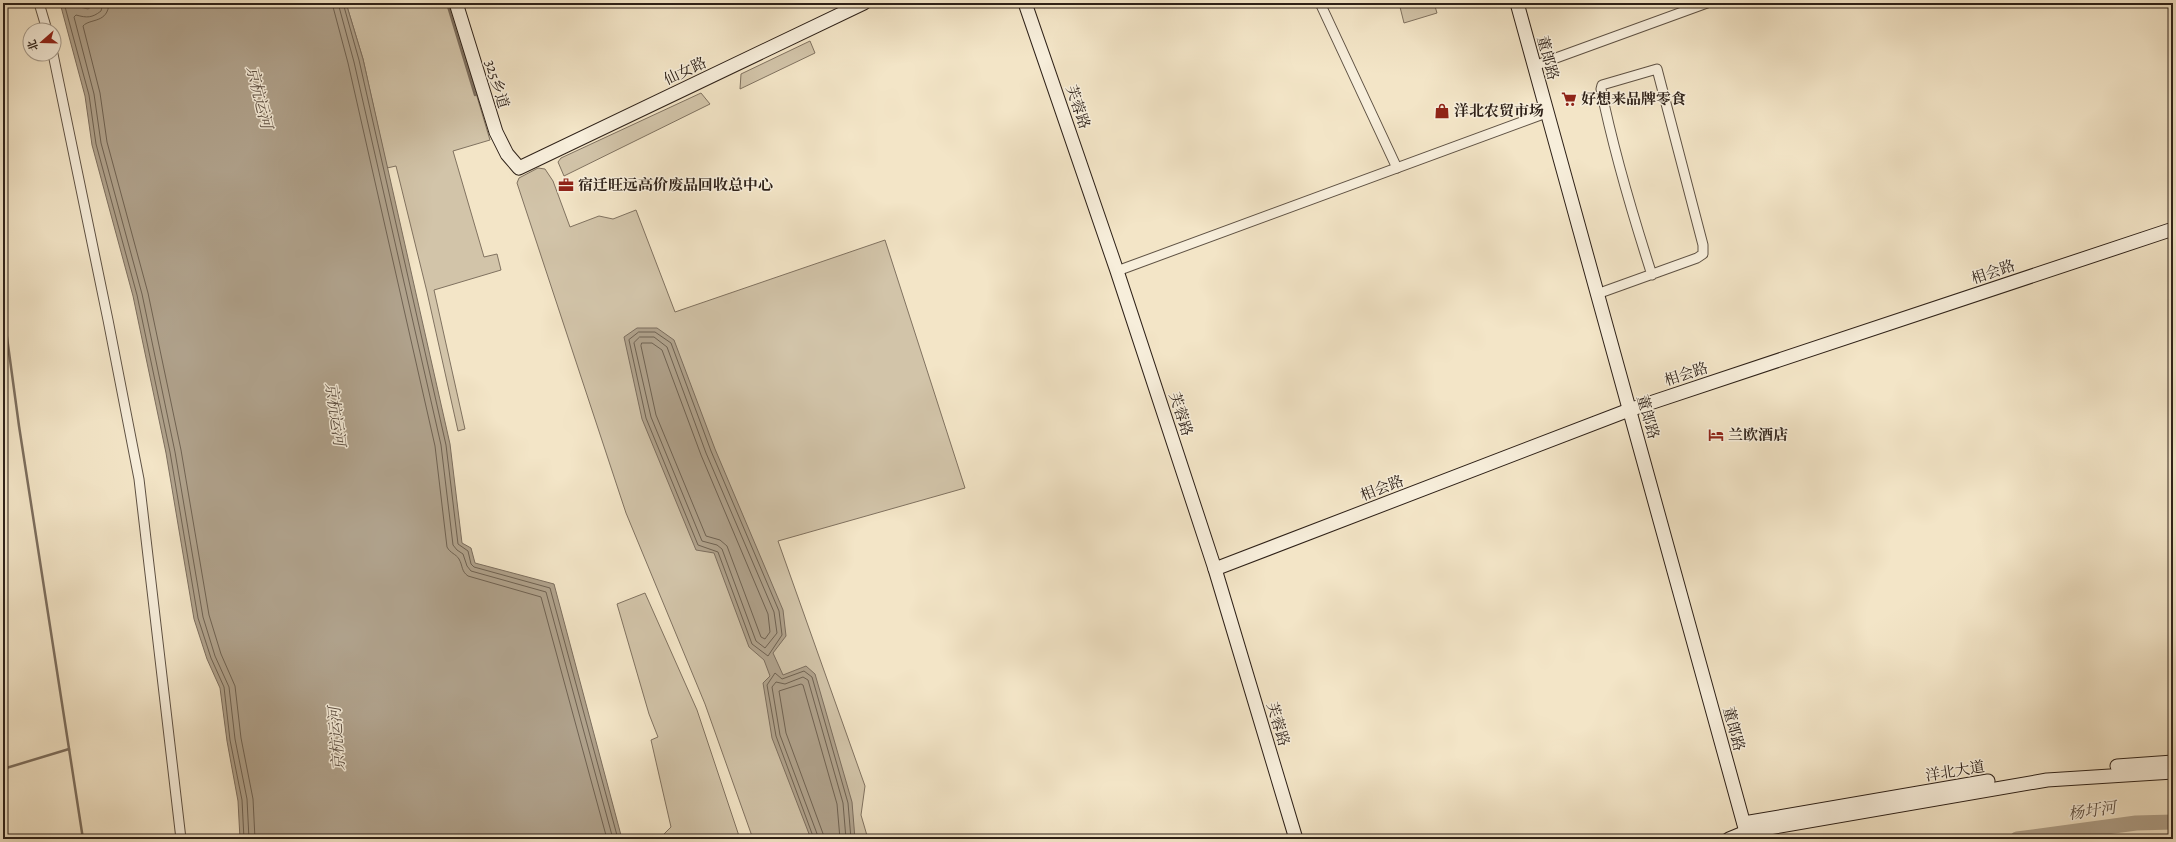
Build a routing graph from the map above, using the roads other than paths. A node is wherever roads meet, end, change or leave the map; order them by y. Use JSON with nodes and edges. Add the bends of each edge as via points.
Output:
{"nodes":[{"id":1,"x":39,"y":3,"type":"edge"},
{"id":2,"x":456,"y":3,"type":"edge"},
{"id":3,"x":864,"y":3,"type":"edge"},
{"id":4,"x":1025,"y":3,"type":"edge"},
{"id":5,"x":1320,"y":3,"type":"edge"},
{"id":6,"x":1516,"y":3,"type":"edge"},
{"id":7,"x":1707,"y":3,"type":"edge"},
{"id":8,"x":45,"y":22,"type":"edge"},
{"id":9,"x":54,"y":62,"type":"edge"},
{"id":10,"x":1534,"y":66,"type":"junction"},
{"id":11,"x":1546,"y":113,"type":"junction"},
{"id":12,"x":519,"y":168,"type":"joint"},
{"id":13,"x":1397,"y":168,"type":"junction"},
{"id":14,"x":2173,"y":229,"type":"edge"},
{"id":15,"x":1117,"y":271,"type":"junction"},
{"id":16,"x":1652,"y":275,"type":"junction"},
{"id":17,"x":1597,"y":294,"type":"junction"},
{"id":18,"x":1629,"y":410,"type":"junction"},
{"id":19,"x":1215,"y":569,"type":"junction"},
{"id":20,"x":2173,"y":762,"type":"edge"},
{"id":21,"x":2173,"y":772,"type":"edge"},
{"id":22,"x":1746,"y":831,"type":"edge"},
{"id":23,"x":181,"y":839,"type":"edge"},
{"id":24,"x":1296,"y":839,"type":"edge"},
{"id":25,"x":1729,"y":839,"type":"edge"}],
"edges":[{"from":1,"to":8,"type":"street"},
{"from":2,"to":12,"type":"street","name":"325乡道","via":[[496,132]]},
{"from":3,"to":12,"type":"street","name":"仙女路"},
{"from":4,"to":15,"type":"street","name":"芙蓉路"},
{"from":5,"to":13,"type":"street"},
{"from":6,"to":10,"type":"street","name":"董郎路"},
{"from":7,"to":10,"type":"street"},
{"from":9,"to":23,"type":"street","via":[[139,479]]},
{"from":10,"to":11,"type":"street","name":"董郎路"},
{"from":11,"to":13,"type":"street"},
{"from":11,"to":17,"type":"street","name":"董郎路"},
{"from":13,"to":15,"type":"street"},
{"from":14,"to":18,"type":"street","name":"相会路"},
{"from":15,"to":19,"type":"street","name":"芙蓉路"},
{"from":16,"to":16,"type":"street","via":[[1701,257],[1704,251],[1657,69],[1602,85],[1601,89],[1618,165]]},
{"from":16,"to":17,"type":"street"},
{"from":17,"to":18,"type":"street","name":"董郎路"},
{"from":18,"to":19,"type":"street","name":"相会路"},
{"from":18,"to":22,"type":"street","name":"董郎路"},
{"from":19,"to":24,"type":"street","name":"芙蓉路"},
{"from":20,"to":22,"type":"street","name":"洋北大道","via":[[2082,769],[1995,780]]},
{"from":21,"to":22,"type":"street","name":"洋北大道","via":[[2046,780]]},
{"from":22,"to":25,"type":"street"}]}
